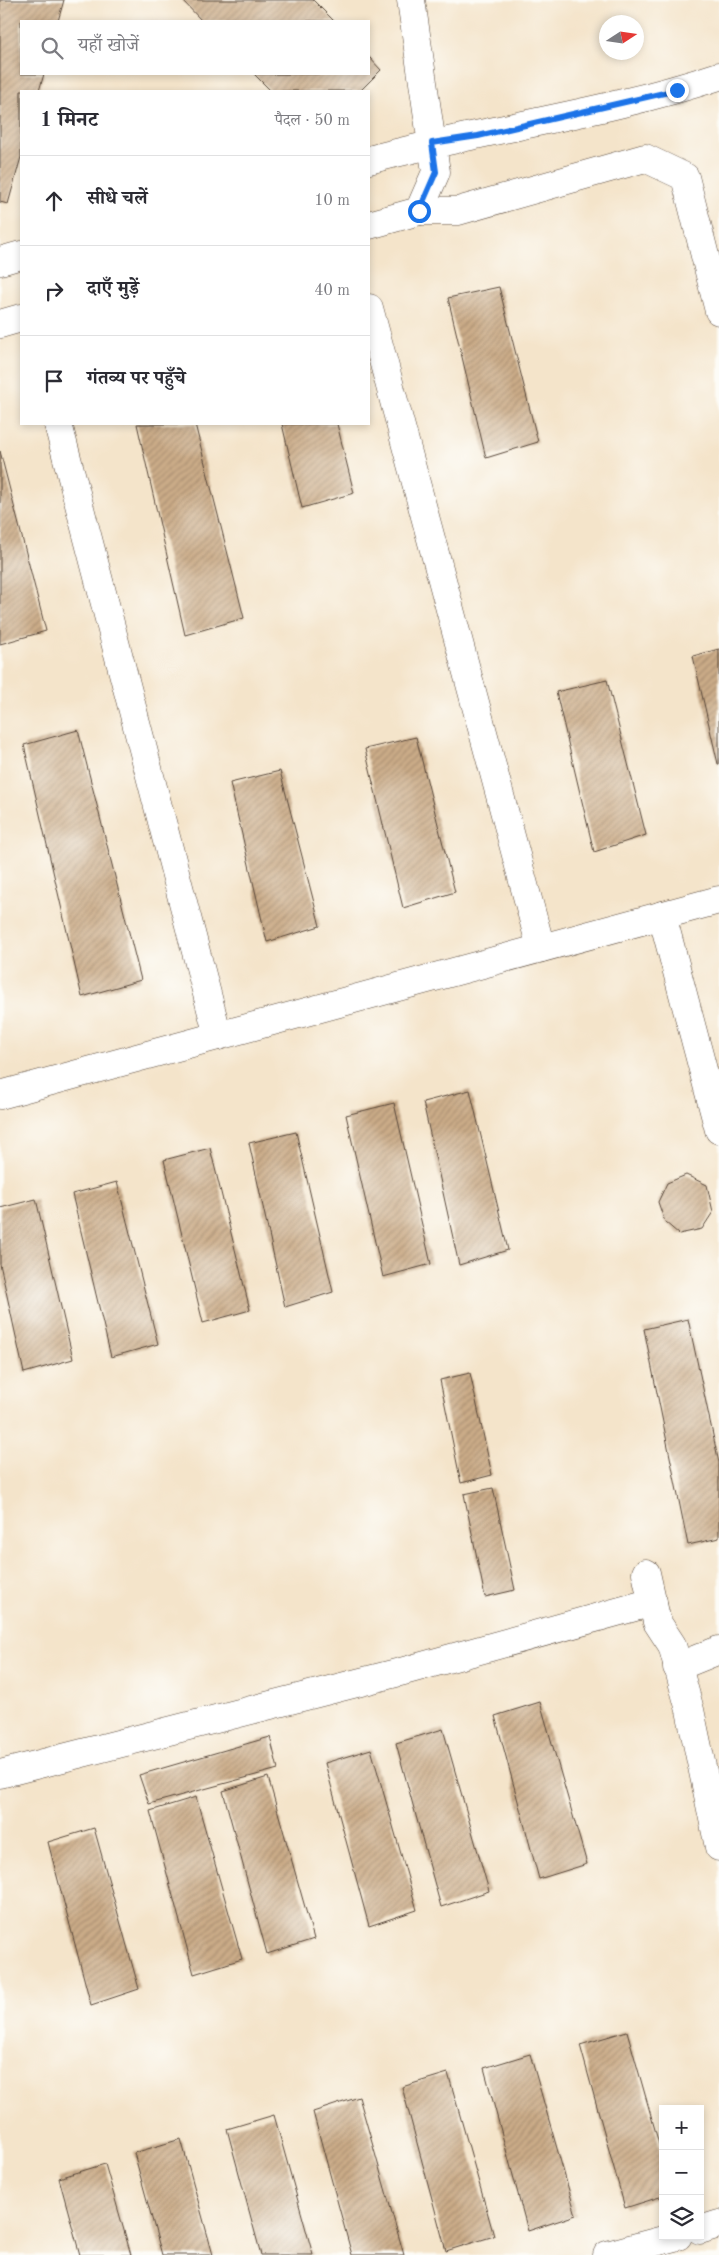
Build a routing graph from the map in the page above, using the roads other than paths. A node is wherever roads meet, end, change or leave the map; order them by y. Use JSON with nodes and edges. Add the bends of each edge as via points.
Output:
{"nodes":[{"id":1,"x":411,"y":0,"type":"edge"},
{"id":2,"x":719,"y":76,"type":"edge"},
{"id":3,"x":432,"y":143,"type":"junction"},
{"id":4,"x":370,"y":160,"type":"edge"},
{"id":5,"x":419,"y":211,"type":"junction"},
{"id":6,"x":370,"y":225,"type":"edge"},
{"id":7,"x":20,"y":255,"type":"edge"},
{"id":8,"x":0,"y":260,"type":"edge"},
{"id":9,"x":719,"y":311,"type":"edge"},
{"id":10,"x":370,"y":312,"type":"edge"},
{"id":11,"x":20,"y":318,"type":"edge"},
{"id":12,"x":0,"y":324,"type":"edge"},
{"id":13,"x":58,"y":425,"type":"edge"},
{"id":14,"x":719,"y":900,"type":"edge"},
{"id":15,"x":662,"y":915,"type":"junction"},
{"id":16,"x":540,"y":948,"type":"junction"},
{"id":17,"x":218,"y":1036,"type":"junction"},
{"id":18,"x":0,"y":1095,"type":"edge"},
{"id":19,"x":719,"y":1130,"type":"edge"},
{"id":20,"x":646,"y":1573,"type":"dead end"},
{"id":21,"x":653,"y":1602,"type":"junction"},
{"id":22,"x":719,"y":1650,"type":"edge"},
{"id":23,"x":678,"y":1667,"type":"junction"},
{"id":24,"x":0,"y":1774,"type":"edge"},
{"id":25,"x":719,"y":1847,"type":"edge"},
{"id":26,"x":719,"y":2224,"type":"edge"},
{"id":27,"x":704,"y":2229,"type":"edge"},
{"id":28,"x":663,"y":2240,"type":"edge"},
{"id":29,"x":607,"y":2255,"type":"edge"}],
"edges":[{"from":1,"to":3,"type":"street"},
{"from":2,"to":3,"type":"street","via":[[677,90],[478,136]]},
{"from":3,"to":4,"type":"street"},
{"from":3,"to":5,"type":"street","via":[[436,172]]},
{"from":5,"to":6,"type":"street"},
{"from":5,"to":9,"type":"street","via":[[458,212],[645,158],[685,177]]},
{"from":7,"to":8,"type":"street"},
{"from":10,"to":16,"type":"street"},
{"from":11,"to":12,"type":"street"},
{"from":13,"to":17,"type":"street"},
{"from":14,"to":15,"type":"street"},
{"from":15,"to":16,"type":"street"},
{"from":15,"to":19,"type":"street"},
{"from":16,"to":17,"type":"street"},
{"from":17,"to":18,"type":"street"},
{"from":20,"to":21,"type":"street"},
{"from":21,"to":23,"type":"street","via":[[657,1622],[672,1645]]},
{"from":21,"to":24,"type":"street"},
{"from":22,"to":23,"type":"street"},
{"from":23,"to":25,"type":"street"},
{"from":26,"to":27,"type":"street"},
{"from":28,"to":29,"type":"street"}]}
